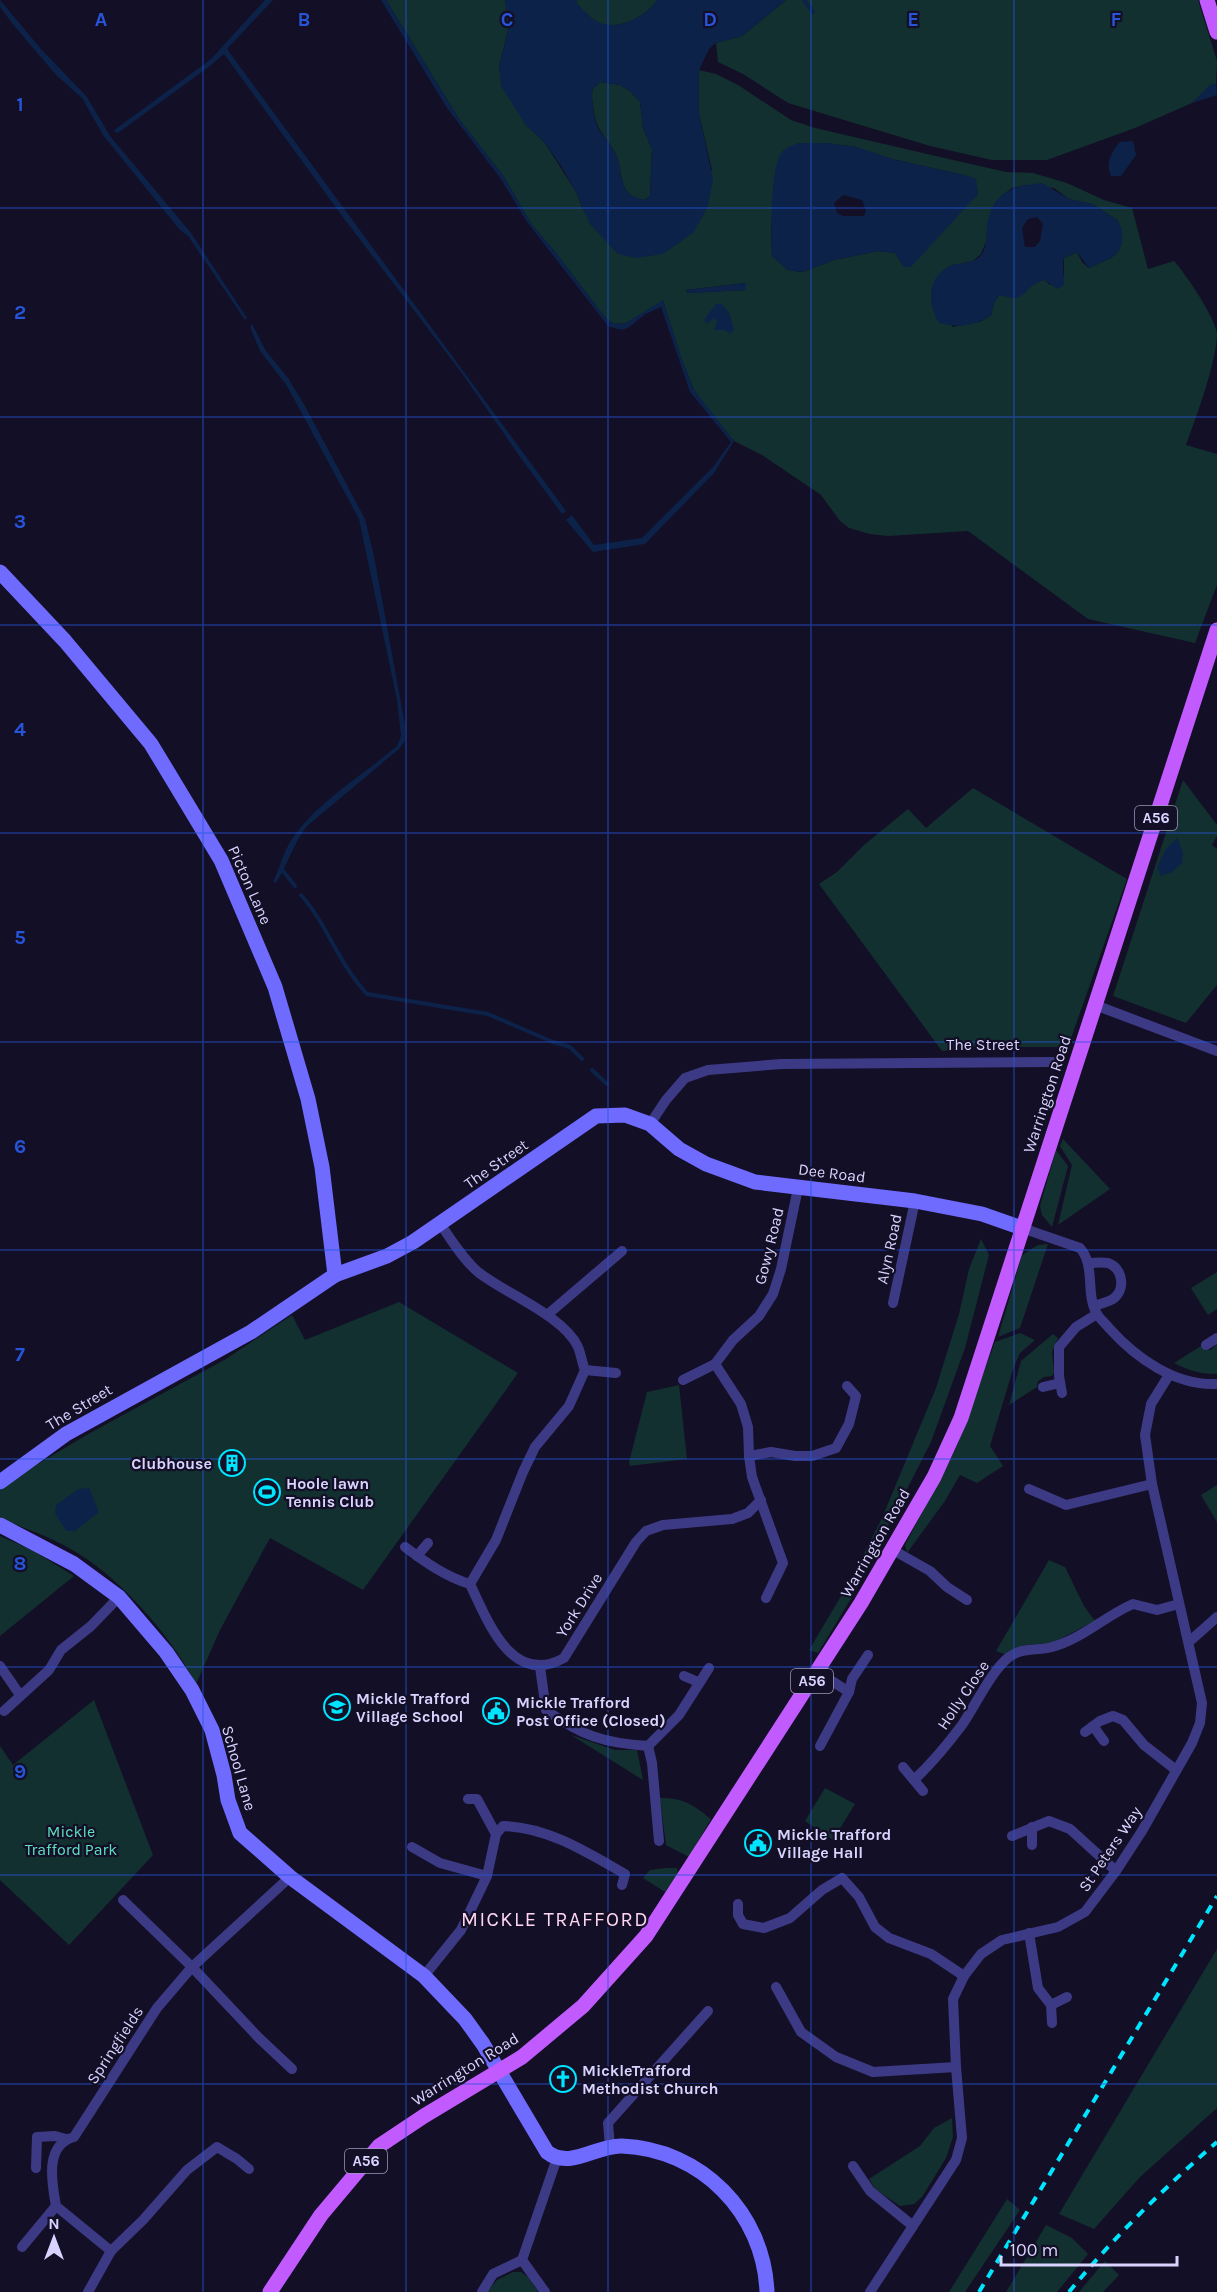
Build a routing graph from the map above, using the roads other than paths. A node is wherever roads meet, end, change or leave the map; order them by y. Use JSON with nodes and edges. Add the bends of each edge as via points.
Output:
{"nodes":[{"id":1,"x":1208,"y":0,"type":"edge"},
{"id":2,"x":1217,"y":32,"type":"edge"},
{"id":3,"x":0,"y":572,"type":"edge"},
{"id":4,"x":1217,"y":630,"type":"edge"},
{"id":5,"x":1095,"y":1005,"type":"junction"},
{"id":6,"x":1217,"y":1052,"type":"edge"},
{"id":7,"x":1054,"y":1062,"type":"dead end"},
{"id":8,"x":650,"y":1124,"type":"junction"},
{"id":9,"x":798,"y":1188,"type":"junction"},
{"id":10,"x":915,"y":1201,"type":"junction"},
{"id":11,"x":441,"y":1225,"type":"junction"},
{"id":12,"x":1022,"y":1228,"type":"junction"},
{"id":13,"x":621,"y":1251,"type":"dead end"},
{"id":14,"x":1088,"y":1263,"type":"junction"},
{"id":15,"x":335,"y":1275,"type":"junction"},
{"id":16,"x":893,"y":1304,"type":"dead end"},
{"id":17,"x":1096,"y":1310,"type":"junction"},
{"id":18,"x":547,"y":1315,"type":"junction"},
{"id":19,"x":1217,"y":1337,"type":"edge"},
{"id":20,"x":1206,"y":1345,"type":"dead end"},
{"id":21,"x":715,"y":1364,"type":"junction"},
{"id":22,"x":585,"y":1370,"type":"junction"},
{"id":23,"x":616,"y":1373,"type":"dead end"},
{"id":24,"x":1169,"y":1375,"type":"junction"},
{"id":25,"x":683,"y":1380,"type":"dead end"},
{"id":26,"x":1217,"y":1384,"type":"edge"},
{"id":27,"x":847,"y":1386,"type":"dead end"},
{"id":28,"x":1043,"y":1387,"type":"dead end"},
{"id":29,"x":749,"y":1456,"type":"junction"},
{"id":30,"x":0,"y":1482,"type":"edge"},
{"id":31,"x":1152,"y":1484,"type":"junction"},
{"id":32,"x":1029,"y":1489,"type":"dead end"},
{"id":33,"x":761,"y":1500,"type":"junction"},
{"id":34,"x":0,"y":1525,"type":"edge"},
{"id":35,"x":428,"y":1543,"type":"dead end"},
{"id":36,"x":405,"y":1547,"type":"dead end"},
{"id":37,"x":893,"y":1550,"type":"junction"},
{"id":38,"x":417,"y":1556,"type":"junction"},
{"id":39,"x":470,"y":1584,"type":"junction"},
{"id":40,"x":119,"y":1597,"type":"junction"},
{"id":41,"x":766,"y":1598,"type":"dead end"},
{"id":42,"x":967,"y":1600,"type":"dead end"},
{"id":43,"x":1179,"y":1604,"type":"junction"},
{"id":44,"x":1217,"y":1617,"type":"edge"},
{"id":45,"x":1190,"y":1641,"type":"junction"},
{"id":46,"x":868,"y":1655,"type":"dead end"},
{"id":47,"x":0,"y":1666,"type":"edge"},
{"id":48,"x":540,"y":1667,"type":"junction"},
{"id":49,"x":709,"y":1668,"type":"dead end"},
{"id":50,"x":818,"y":1672,"type":"junction"},
{"id":51,"x":684,"y":1676,"type":"dead end"},
{"id":52,"x":698,"y":1682,"type":"junction"},
{"id":53,"x":849,"y":1692,"type":"junction"},
{"id":54,"x":20,"y":1695,"type":"junction"},
{"id":55,"x":4,"y":1711,"type":"dead end"},
{"id":56,"x":1104,"y":1741,"type":"dead end"},
{"id":57,"x":648,"y":1746,"type":"junction"},
{"id":58,"x":820,"y":1746,"type":"dead end"},
{"id":59,"x":903,"y":1767,"type":"dead end"},
{"id":60,"x":1176,"y":1770,"type":"junction"},
{"id":61,"x":914,"y":1780,"type":"junction"},
{"id":62,"x":923,"y":1791,"type":"dead end"},
{"id":63,"x":487,"y":1792,"type":"dead end"},
{"id":64,"x":1032,"y":1827,"type":"junction"},
{"id":65,"x":496,"y":1834,"type":"junction"},
{"id":66,"x":1012,"y":1836,"type":"dead end"},
{"id":67,"x":659,"y":1841,"type":"dead end"},
{"id":68,"x":1032,"y":1845,"type":"dead end"},
{"id":69,"x":412,"y":1847,"type":"dead end"},
{"id":70,"x":1116,"y":1871,"type":"junction"},
{"id":71,"x":487,"y":1876,"type":"junction"},
{"id":72,"x":290,"y":1877,"type":"junction"},
{"id":73,"x":622,"y":1885,"type":"dead end"},
{"id":74,"x":123,"y":1900,"type":"dead end"},
{"id":75,"x":738,"y":1904,"type":"dead end"},
{"id":76,"x":1029,"y":1933,"type":"junction"},
{"id":77,"x":192,"y":1966,"type":"junction"},
{"id":78,"x":424,"y":1976,"type":"junction"},
{"id":79,"x":964,"y":1976,"type":"junction"},
{"id":80,"x":776,"y":1987,"type":"dead end"},
{"id":81,"x":1067,"y":1997,"type":"dead end"},
{"id":82,"x":1051,"y":2005,"type":"junction"},
{"id":83,"x":708,"y":2011,"type":"dead end"},
{"id":84,"x":1053,"y":2023,"type":"dead end"},
{"id":85,"x":956,"y":2067,"type":"junction"},
{"id":86,"x":292,"y":2069,"type":"dead end"},
{"id":87,"x":501,"y":2070,"type":"junction"},
{"id":88,"x":66,"y":2139,"type":"junction"},
{"id":89,"x":610,"y":2147,"type":"junction"},
{"id":90,"x":558,"y":2158,"type":"junction"},
{"id":91,"x":853,"y":2166,"type":"dead end"},
{"id":92,"x":36,"y":2168,"type":"dead end"},
{"id":93,"x":249,"y":2169,"type":"dead end"},
{"id":94,"x":56,"y":2206,"type":"junction"},
{"id":95,"x":913,"y":2226,"type":"junction"},
{"id":96,"x":22,"y":2247,"type":"dead end"},
{"id":97,"x":111,"y":2251,"type":"junction"},
{"id":98,"x":522,"y":2259,"type":"junction"},
{"id":99,"x":88,"y":2292,"type":"edge"},
{"id":100,"x":270,"y":2292,"type":"edge"},
{"id":101,"x":482,"y":2292,"type":"edge"},
{"id":102,"x":545,"y":2292,"type":"edge"},
{"id":103,"x":767,"y":2292,"type":"edge"},
{"id":104,"x":870,"y":2292,"type":"edge"}],
"edges":[{"from":1,"to":2,"type":"main road"},
{"from":3,"to":15,"type":"street","name":"Picton Lane","via":[[65,641],[151,744],[221,860],[275,987],[308,1099],[322,1167]]},
{"from":4,"to":5,"type":"main road","name":"Warrington Road","number":"A56"},
{"from":5,"to":6,"type":"street"},
{"from":5,"to":12,"type":"main road","name":"Warrington Road","number":"A56"},
{"from":7,"to":8,"type":"street","name":"The Street","via":[[781,1064],[708,1071],[685,1078]]},
{"from":8,"to":9,"type":"street","name":"Dee Road","via":[[679,1149],[706,1164],[755,1182]]},
{"from":8,"to":11,"type":"street","name":"The Street","via":[[625,1115],[596,1116]]},
{"from":9,"to":10,"type":"street","name":"Dee Road"},
{"from":9,"to":21,"type":"street","name":"Gowy Road","via":[[773,1294],[759,1316]]},
{"from":10,"to":12,"type":"street","name":"Dee Road","via":[[982,1214]]},
{"from":10,"to":16,"type":"street","name":"Alyn Road"},
{"from":11,"to":15,"type":"street","name":"The Street","via":[[387,1256]]},
{"from":11,"to":18,"type":"street","via":[[477,1271]]},
{"from":12,"to":14,"type":"street","via":[[1080,1248]]},
{"from":12,"to":37,"type":"main road","name":"Warrington Road","number":"A56","via":[[961,1418],[934,1477]]},
{"from":13,"to":18,"type":"street"},
{"from":14,"to":17,"type":"street"},
{"from":14,"to":17,"type":"street","via":[[1107,1263],[1121,1275],[1120,1292]]},
{"from":15,"to":30,"type":"street","name":"The Street","via":[[251,1332],[66,1434]]},
{"from":17,"to":24,"type":"street","via":[[1126,1347]]},
{"from":17,"to":28,"type":"street","via":[[1059,1347],[1061,1388]]},
{"from":18,"to":22,"type":"street","via":[[577,1346]]},
{"from":19,"to":20,"type":"street"},
{"from":21,"to":25,"type":"street","name":"Gowy Road"},
{"from":21,"to":29,"type":"street","via":[[741,1404],[748,1427]]},
{"from":22,"to":23,"type":"street"},
{"from":22,"to":39,"type":"street","via":[[568,1406],[536,1447],[496,1540]]},
{"from":24,"to":26,"type":"street"},
{"from":24,"to":31,"type":"street","name":"St Peters Way","via":[[1151,1404],[1145,1435]]},
{"from":27,"to":29,"type":"street","via":[[856,1396],[849,1424],[836,1448],[812,1456],[771,1452]]},
{"from":29,"to":33,"type":"street"},
{"from":31,"to":32,"type":"street","via":[[1066,1505]]},
{"from":31,"to":43,"type":"street","name":"St Peters Way"},
{"from":33,"to":41,"type":"street","via":[[783,1563]]},
{"from":33,"to":48,"type":"street","name":"York Drive","via":[[748,1513],[732,1519],[646,1531],[564,1658]]},
{"from":34,"to":40,"type":"street","name":"School Lane","via":[[74,1564]]},
{"from":35,"to":38,"type":"street"},
{"from":36,"to":38,"type":"street"},
{"from":37,"to":42,"type":"street","via":[[930,1571]]},
{"from":37,"to":50,"type":"main road","name":"Warrington Road","number":"A56"},
{"from":38,"to":39,"type":"street"},
{"from":39,"to":48,"type":"street","via":[[512,1656],[526,1665]]},
{"from":40,"to":54,"type":"street","via":[[61,1650],[49,1670]]},
{"from":40,"to":72,"type":"street","name":"School Lane","via":[[166,1652],[192,1690],[212,1730],[240,1833]]},
{"from":43,"to":45,"type":"street","name":"St Peters Way"},
{"from":43,"to":61,"type":"street","name":"Holly Close","via":[[1157,1610],[1133,1604],[1066,1643],[1024,1649],[1009,1658],[934,1760]]},
{"from":44,"to":45,"type":"street"},
{"from":45,"to":60,"type":"street","name":"St Peters Way","via":[[1202,1702],[1200,1723]]},
{"from":46,"to":53,"type":"street","via":[[852,1679]]},
{"from":47,"to":54,"type":"street"},
{"from":48,"to":57,"type":"street","via":[[546,1710],[595,1739]]},
{"from":49,"to":52,"type":"street"},
{"from":50,"to":53,"type":"street"},
{"from":50,"to":87,"type":"main road","name":"Warrington Road","number":"A56","via":[[646,1936],[583,2006]]},
{"from":51,"to":52,"type":"street"},
{"from":52,"to":57,"type":"street","via":[[679,1715]]},
{"from":53,"to":58,"type":"street"},
{"from":54,"to":55,"type":"street"},
{"from":56,"to":60,"type":"street","via":[[1089,1729],[1113,1716],[1123,1720],[1144,1745]]},
{"from":57,"to":67,"type":"street"},
{"from":59,"to":61,"type":"street"},
{"from":60,"to":70,"type":"street","name":"St Peters Way"},
{"from":61,"to":62,"type":"street"},
{"from":63,"to":65,"type":"street","via":[[472,1799]]},
{"from":64,"to":66,"type":"street"},
{"from":64,"to":68,"type":"street"},
{"from":64,"to":70,"type":"street","via":[[1049,1821],[1070,1829]]},
{"from":65,"to":71,"type":"street"},
{"from":65,"to":73,"type":"street","via":[[503,1826],[517,1827],[571,1843],[625,1874]]},
{"from":69,"to":71,"type":"street","via":[[440,1863]]},
{"from":70,"to":76,"type":"street","name":"St Peters Way","via":[[1085,1912],[1058,1927]]},
{"from":71,"to":78,"type":"street","via":[[461,1930]]},
{"from":72,"to":77,"type":"street","name":"Springfields"},
{"from":72,"to":78,"type":"street","name":"School Lane"},
{"from":74,"to":77,"type":"street"},
{"from":75,"to":79,"type":"street","via":[[743,1924],[764,1928],[790,1918],[842,1878],[860,1896],[874,1927],[889,1938],[931,1954]]},
{"from":76,"to":79,"type":"street","name":"St Peters Way","via":[[1002,1940],[988,1949]]},
{"from":76,"to":82,"type":"street","via":[[1038,1988]]},
{"from":77,"to":86,"type":"street"},
{"from":77,"to":88,"type":"street","name":"Springfields","via":[[156,2008],[74,2137]]},
{"from":78,"to":87,"type":"street","name":"School Lane","via":[[465,2019]]},
{"from":79,"to":85,"type":"street","name":"St Peters Way","via":[[953,1999]]},
{"from":80,"to":85,"type":"street","via":[[801,2032],[836,2057],[873,2072]]},
{"from":81,"to":82,"type":"street"},
{"from":82,"to":84,"type":"street"},
{"from":83,"to":89,"type":"street","via":[[608,2123]]},
{"from":85,"to":95,"type":"street","name":"St Peters Way","via":[[962,2138],[956,2160]]},
{"from":87,"to":90,"type":"street","name":"School Lane","via":[[547,2152]]},
{"from":87,"to":100,"type":"main road","name":"Warrington Road","number":"A56","via":[[379,2146],[321,2215]]},
{"from":88,"to":92,"type":"street","via":[[37,2137]]},
{"from":88,"to":94,"type":"street","name":"Springfields","via":[[54,2156],[51,2173]]},
{"from":89,"to":90,"type":"street","via":[[574,2158]]},
{"from":89,"to":103,"type":"street","via":[[660,2152],[703,2172],[723,2189],[740,2210],[753,2236],[766,2271]]},
{"from":90,"to":98,"type":"street"},
{"from":91,"to":95,"type":"street","via":[[870,2191]]},
{"from":93,"to":97,"type":"street","via":[[217,2147],[188,2170]]},
{"from":94,"to":96,"type":"street"},
{"from":94,"to":97,"type":"street"},
{"from":95,"to":104,"type":"street","name":"St Peters Way"},
{"from":97,"to":99,"type":"street"},
{"from":98,"to":101,"type":"street","via":[[492,2274]]},
{"from":98,"to":102,"type":"street"}]}
